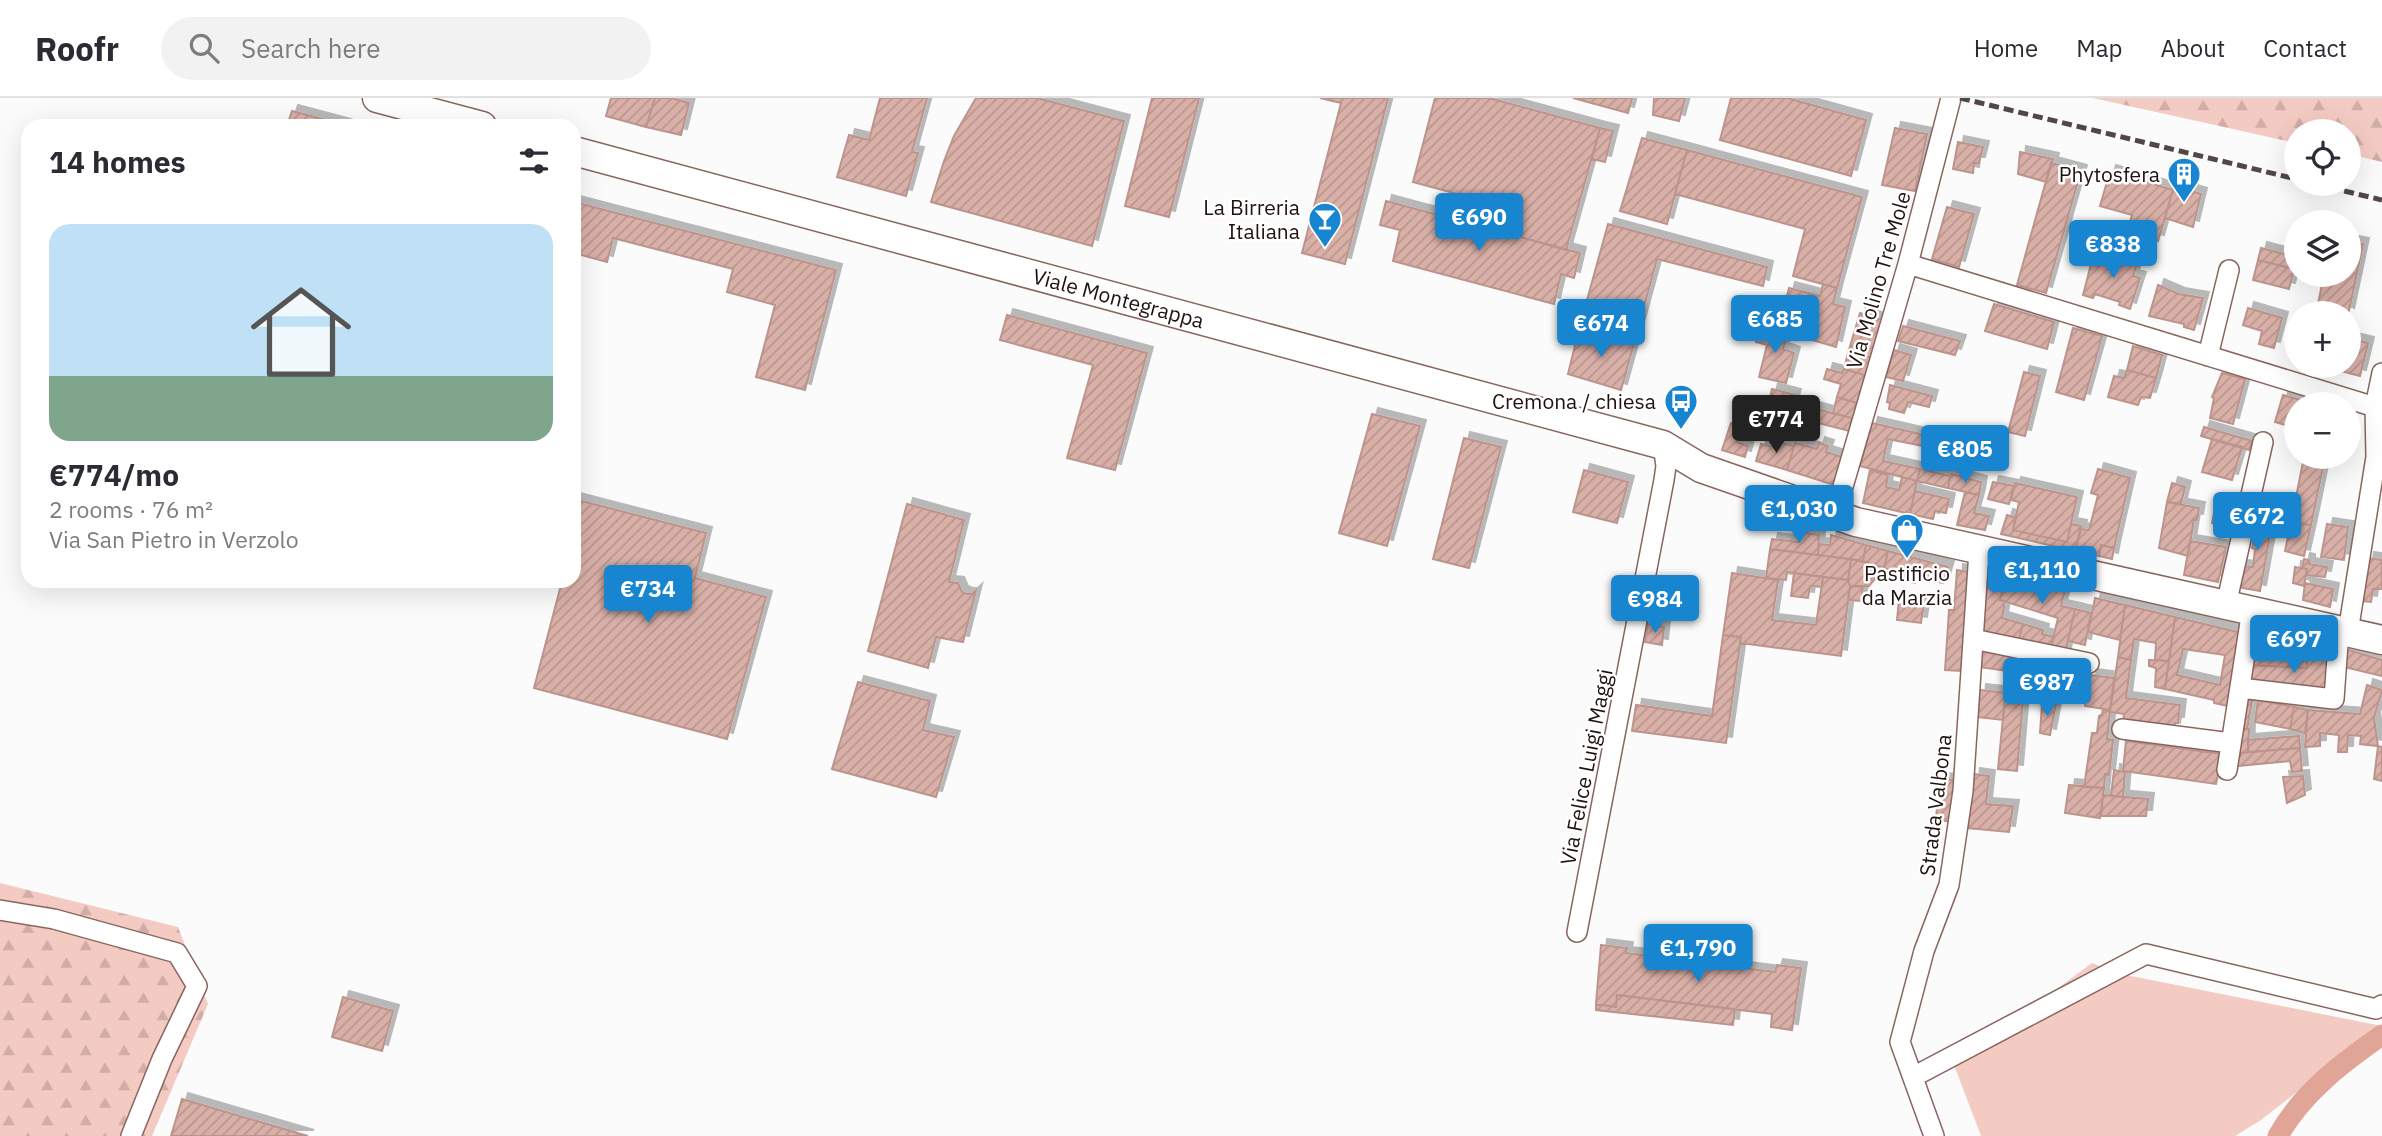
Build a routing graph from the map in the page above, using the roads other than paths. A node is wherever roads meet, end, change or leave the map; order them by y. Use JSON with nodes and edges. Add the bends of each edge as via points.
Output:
{"nodes":[{"id":1,"x":377,"y":98,"type":"edge"},
{"id":2,"x":1951,"y":98,"type":"edge"},
{"id":3,"x":443,"y":106,"type":"edge"},
{"id":4,"x":468,"y":119,"type":"edge"},
{"id":5,"x":581,"y":153,"type":"edge"},
{"id":6,"x":1908,"y":264,"type":"junction"},
{"id":7,"x":2229,"y":270,"type":"dead end"},
{"id":8,"x":2208,"y":356,"type":"junction"},
{"id":9,"x":2382,"y":373,"type":"edge"},
{"id":10,"x":2375,"y":407,"type":"junction"},
{"id":11,"x":2263,"y":442,"type":"dead end"},
{"id":12,"x":1663,"y":445,"type":"junction"},
{"id":13,"x":1835,"y":514,"type":"junction"},
{"id":14,"x":1979,"y":551,"type":"junction"},
{"id":15,"x":2239,"y":608,"type":"junction"},
{"id":16,"x":2344,"y":631,"type":"junction"},
{"id":17,"x":1973,"y":639,"type":"junction"},
{"id":18,"x":2382,"y":640,"type":"edge"},
{"id":19,"x":2089,"y":663,"type":"dead end"},
{"id":20,"x":2240,"y":688,"type":"junction"},
{"id":21,"x":2122,"y":729,"type":"dead end"},
{"id":22,"x":2231,"y":743,"type":"junction"},
{"id":23,"x":2227,"y":770,"type":"dead end"},
{"id":24,"x":0,"y":910,"type":"edge"},
{"id":25,"x":1577,"y":932,"type":"dead end"},
{"id":26,"x":2382,"y":1005,"type":"edge"},
{"id":27,"x":1913,"y":1077,"type":"junction"},
{"id":28,"x":131,"y":1136,"type":"edge"},
{"id":29,"x":1934,"y":1136,"type":"edge"}],
"edges":[{"from":1,"to":3,"type":"main road"},
{"from":2,"to":6,"type":"street","name":"Via Molino Tre Mole"},
{"from":3,"to":4,"type":"main road"},
{"from":5,"to":12,"type":"main road","name":"Viale Montegrappa"},
{"from":6,"to":8,"type":"street"},
{"from":6,"to":13,"type":"street","name":"Via Molino Tre Mole"},
{"from":7,"to":8,"type":"street"},
{"from":8,"to":10,"type":"street"},
{"from":9,"to":10,"type":"street"},
{"from":10,"to":16,"type":"street","via":[[2376,457]]},
{"from":11,"to":15,"type":"street"},
{"from":12,"to":13,"type":"main road","name":"Viale Montegrappa","via":[[1701,468]]},
{"from":12,"to":25,"type":"street","name":"Via Felice Luigi Maggi","via":[[1664,480]]},
{"from":13,"to":14,"type":"main road","name":"Viale Montegrappa"},
{"from":14,"to":15,"type":"main road","name":"Viale Montegrappa"},
{"from":14,"to":17,"type":"street","name":"Strada Valbona"},
{"from":15,"to":16,"type":"main road","name":"Viale Montegrappa"},
{"from":15,"to":20,"type":"street"},
{"from":16,"to":18,"type":"main road","name":"Viale Montegrappa"},
{"from":16,"to":20,"type":"street","via":[[2334,699]]},
{"from":17,"to":19,"type":"street"},
{"from":17,"to":27,"type":"street","name":"Strada Valbona","via":[[1963,791],[1949,885],[1924,951],[1900,1042]]},
{"from":20,"to":22,"type":"street"},
{"from":21,"to":22,"type":"street"},
{"from":22,"to":23,"type":"street"},
{"from":24,"to":28,"type":"street","via":[[54,919],[177,953],[197,986]]},
{"from":26,"to":27,"type":"street","via":[[2376,1009],[2146,954]]},
{"from":27,"to":29,"type":"street","name":"Strada Valbona"}]}
